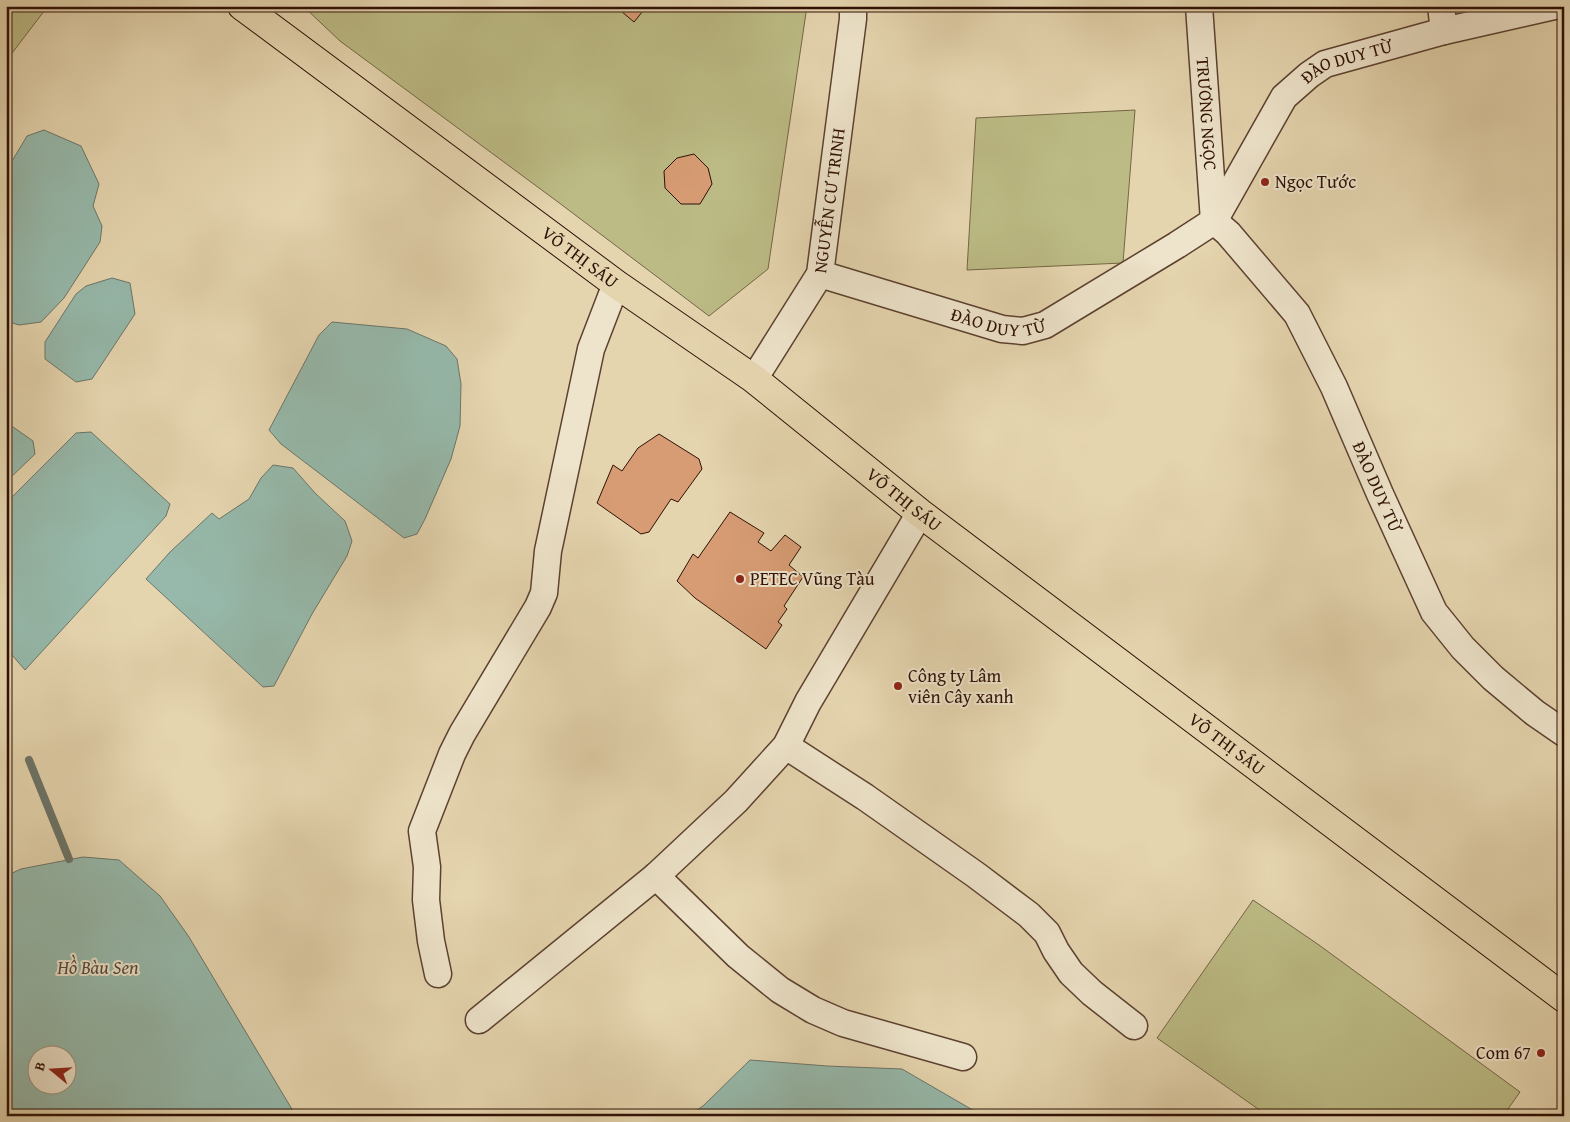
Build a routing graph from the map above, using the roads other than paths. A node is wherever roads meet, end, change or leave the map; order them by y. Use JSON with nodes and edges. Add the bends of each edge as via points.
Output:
{"nodes":[{"id":1,"x":242,"y":6,"type":"edge"},
{"id":2,"x":1200,"y":6,"type":"edge"},
{"id":3,"x":1554,"y":6,"type":"edge"},
{"id":4,"x":852,"y":10,"type":"edge"},
{"id":5,"x":1442,"y":19,"type":"edge"},
{"id":6,"x":1214,"y":221,"type":"junction"},
{"id":7,"x":820,"y":274,"type":"junction"},
{"id":8,"x":616,"y":284,"type":"junction"},
{"id":9,"x":754,"y":379,"type":"junction"},
{"id":10,"x":920,"y":513,"type":"junction"},
{"id":11,"x":1564,"y":733,"type":"edge"},
{"id":12,"x":786,"y":746,"type":"junction"},
{"id":13,"x":656,"y":876,"type":"junction"},
{"id":14,"x":438,"y":974,"type":"dead end"},
{"id":15,"x":1564,"y":998,"type":"edge"},
{"id":16,"x":479,"y":1020,"type":"dead end"},
{"id":17,"x":1134,"y":1026,"type":"dead end"},
{"id":18,"x":963,"y":1057,"type":"dead end"}],
"edges":[{"from":1,"to":8,"type":"main road","name":"VÕ THỊ SÁU"},
{"from":2,"to":6,"type":"street","name":"TRƯƠNG NGỌC"},
{"from":3,"to":5,"type":"street","name":"ĐÀO DUY TỪ"},
{"from":4,"to":7,"type":"street","name":"NGUYỄN CƯ TRINH"},
{"from":5,"to":6,"type":"street","name":"ĐÀO DUY TỪ","via":[[1325,64],[1284,97]]},
{"from":6,"to":7,"type":"street","name":"ĐÀO DUY TỪ","via":[[1045,324],[1023,331],[1002,330]]},
{"from":6,"to":11,"type":"street","name":"ĐÀO DUY TỪ","via":[[1297,314],[1334,387],[1434,612],[1493,678]]},
{"from":7,"to":9,"type":"street","name":"NGUYỄN CƯ TRINH"},
{"from":8,"to":9,"type":"main road","name":"VÕ THỊ SÁU"},
{"from":8,"to":14,"type":"street","via":[[591,349],[548,551],[544,594],[462,734],[422,831],[427,867],[426,900]]},
{"from":9,"to":10,"type":"main road","name":"VÕ THỊ SÁU"},
{"from":10,"to":12,"type":"street","via":[[808,702]]},
{"from":10,"to":15,"type":"main road","name":"VÕ THỊ SÁU"},
{"from":12,"to":13,"type":"street","via":[[736,801]]},
{"from":12,"to":17,"type":"street","via":[[976,875],[1029,915],[1046,933],[1071,973]]},
{"from":13,"to":16,"type":"street"},
{"from":13,"to":18,"type":"street","via":[[738,956],[780,990],[812,1010],[843,1023]]}]}
